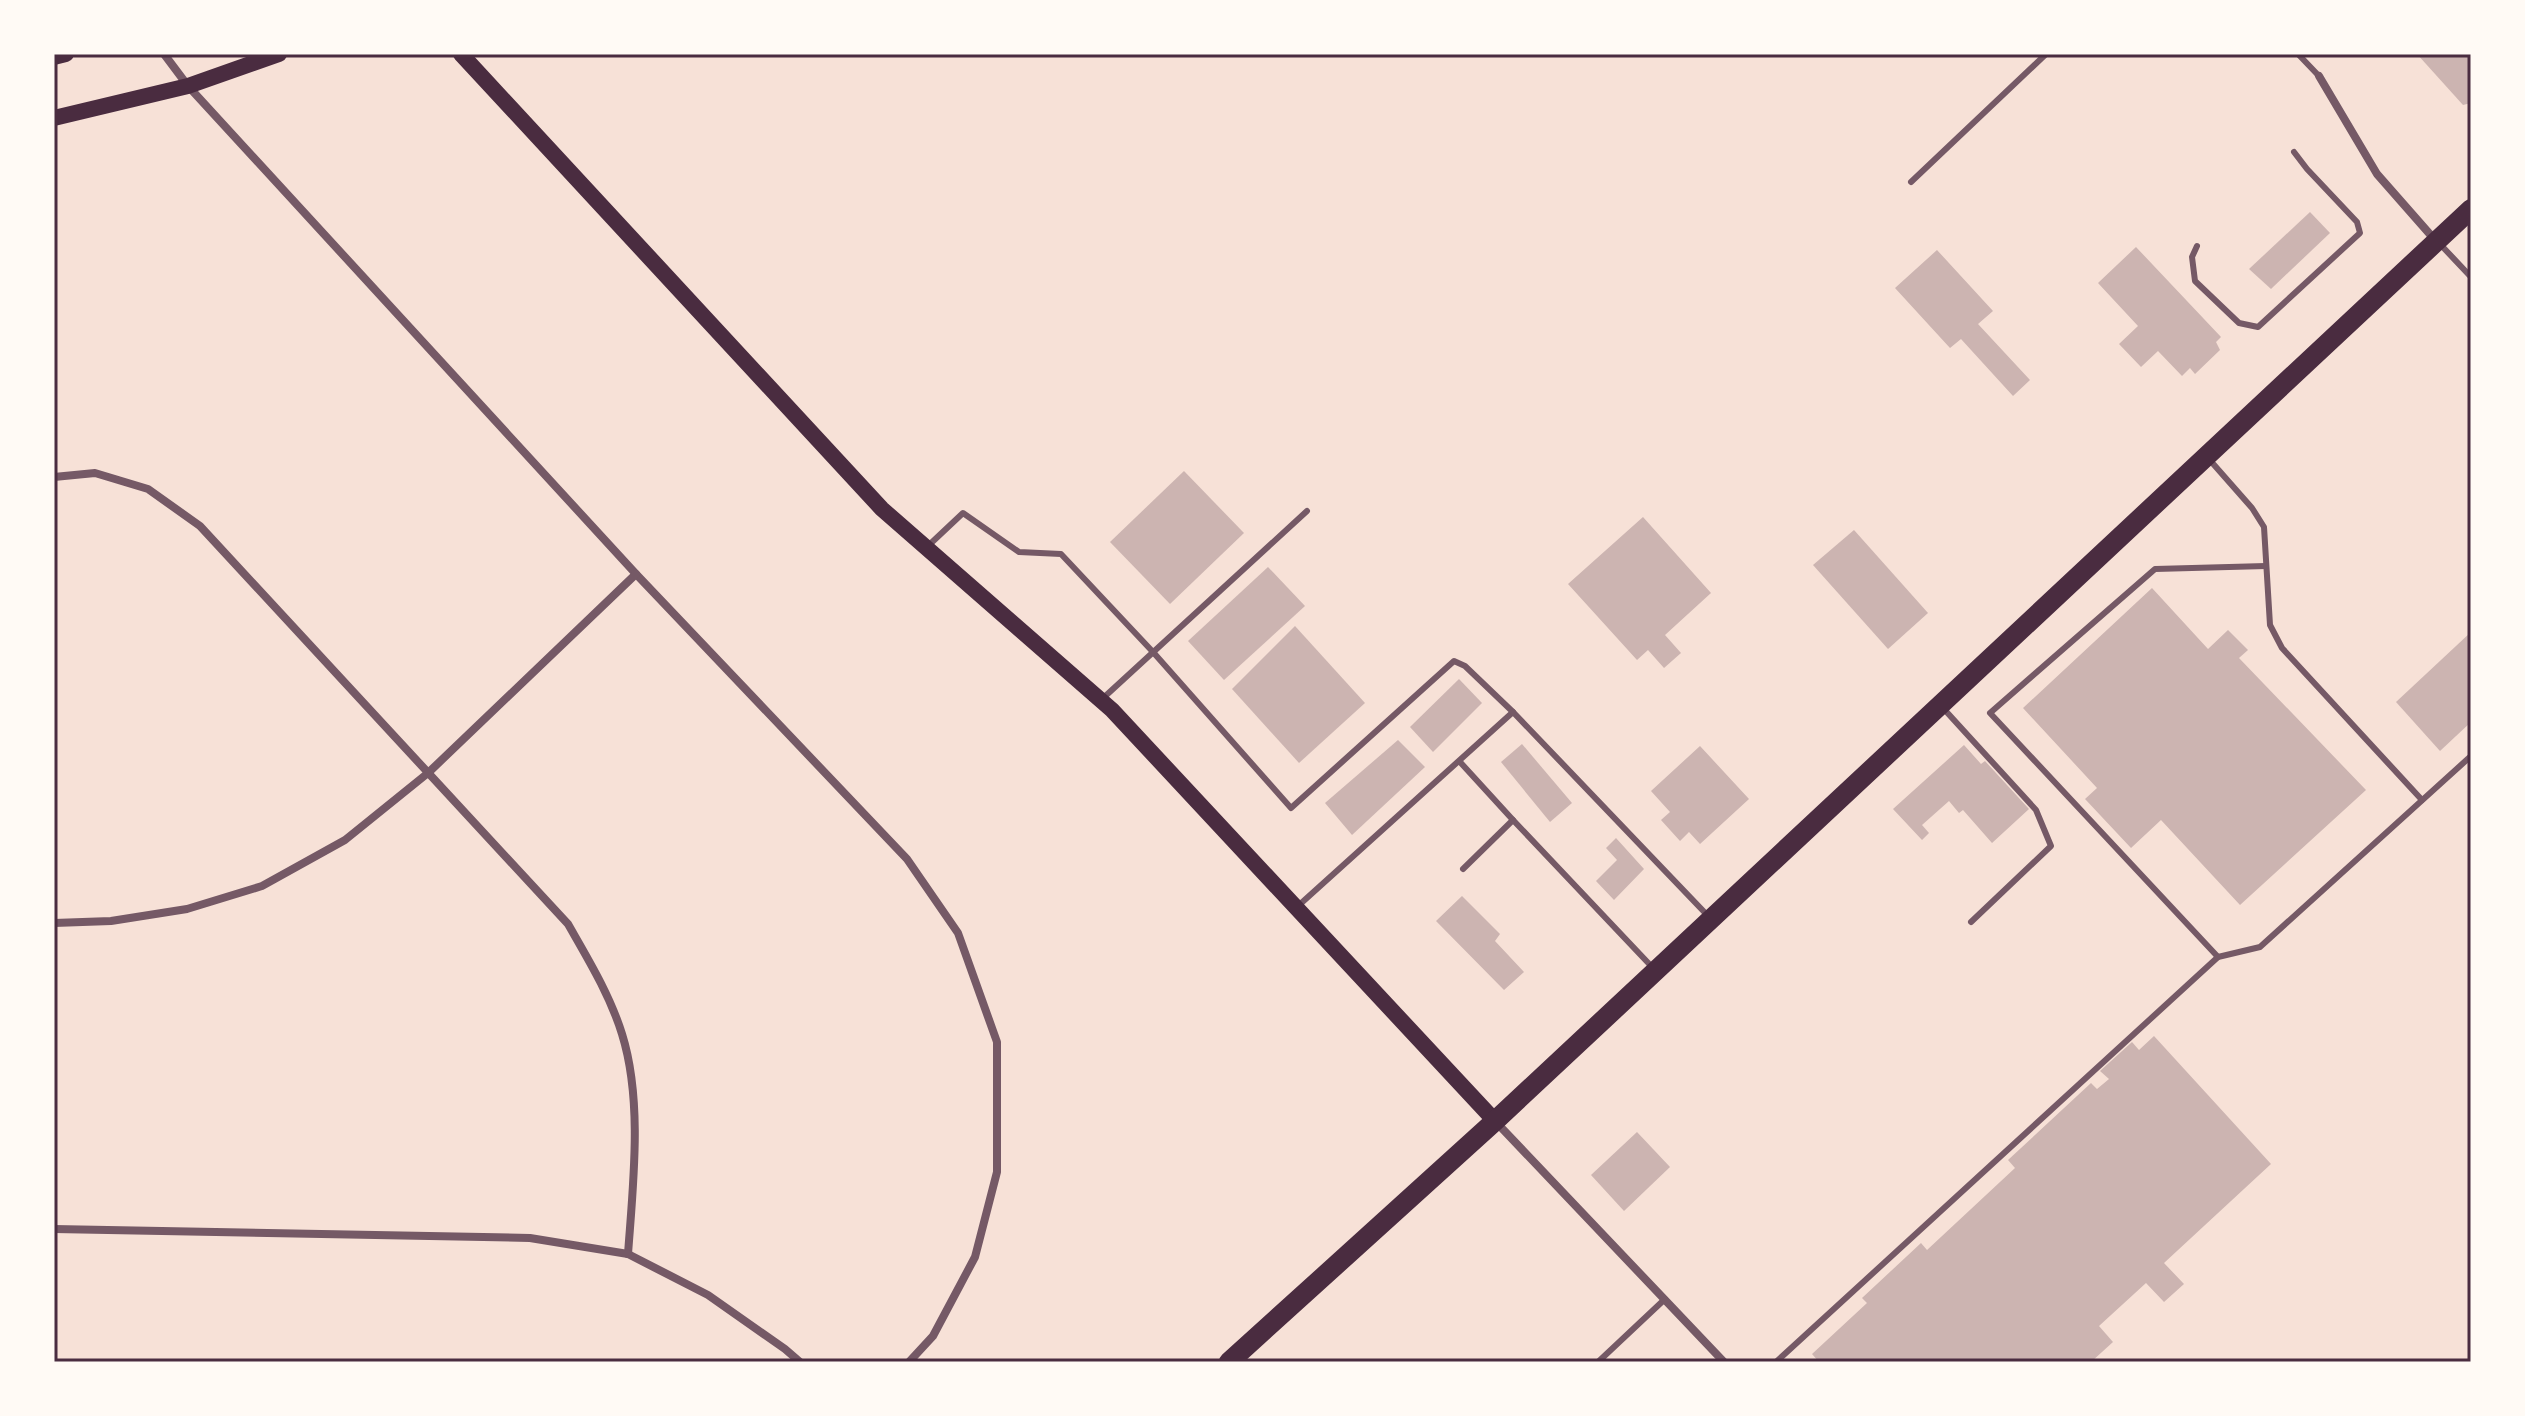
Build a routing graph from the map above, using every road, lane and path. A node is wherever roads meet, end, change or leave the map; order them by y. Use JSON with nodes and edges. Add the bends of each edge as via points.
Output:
{"nodes":[{"id":1,"x":66,"y":54,"type":"edge"},
{"id":2,"x":164,"y":54,"type":"edge"},
{"id":3,"x":279,"y":54,"type":"edge"},
{"id":4,"x":461,"y":54,"type":"edge"},
{"id":5,"x":2046,"y":54,"type":"edge"},
{"id":6,"x":2298,"y":54,"type":"edge"},
{"id":7,"x":54,"y":57,"type":"edge"},
{"id":8,"x":2319,"y":76,"type":"joint"},
{"id":9,"x":188,"y":86,"type":"junction"},
{"id":10,"x":54,"y":118,"type":"edge"},
{"id":11,"x":2294,"y":152,"type":"dead end"},
{"id":12,"x":1911,"y":182,"type":"dead end"},
{"id":13,"x":2471,"y":209,"type":"edge"},
{"id":14,"x":2436,"y":241,"type":"junction"},
{"id":15,"x":2197,"y":246,"type":"dead end"},
{"id":16,"x":2471,"y":277,"type":"edge"},
{"id":17,"x":2206,"y":456,"type":"junction"},
{"id":18,"x":54,"y":477,"type":"edge"},
{"id":19,"x":1307,"y":511,"type":"dead end"},
{"id":20,"x":926,"y":548,"type":"junction"},
{"id":21,"x":2266,"y":566,"type":"junction"},
{"id":22,"x":636,"y":574,"type":"junction"},
{"id":23,"x":1153,"y":652,"type":"junction"},
{"id":24,"x":1101,"y":700,"type":"junction"},
{"id":25,"x":1940,"y":705,"type":"junction"},
{"id":26,"x":1513,"y":712,"type":"junction"},
{"id":27,"x":2471,"y":756,"type":"edge"},
{"id":28,"x":1460,"y":762,"type":"junction"},
{"id":29,"x":428,"y":773,"type":"junction"},
{"id":30,"x":2422,"y":800,"type":"junction"},
{"id":31,"x":1513,"y":820,"type":"junction"},
{"id":32,"x":1463,"y":869,"type":"dead end"},
{"id":33,"x":1295,"y":908,"type":"junction"},
{"id":34,"x":1711,"y":919,"type":"junction"},
{"id":35,"x":1971,"y":922,"type":"dead end"},
{"id":36,"x":54,"y":923,"type":"edge"},
{"id":37,"x":2218,"y":957,"type":"junction"},
{"id":38,"x":1656,"y":971,"type":"junction"},
{"id":39,"x":1495,"y":1121,"type":"junction"},
{"id":40,"x":54,"y":1229,"type":"edge"},
{"id":41,"x":628,"y":1254,"type":"junction"},
{"id":42,"x":1665,"y":1299,"type":"junction"},
{"id":43,"x":800,"y":1362,"type":"edge"},
{"id":44,"x":909,"y":1362,"type":"edge"},
{"id":45,"x":1229,"y":1362,"type":"edge"},
{"id":46,"x":1598,"y":1362,"type":"edge"},
{"id":47,"x":1724,"y":1362,"type":"edge"},
{"id":48,"x":1776,"y":1362,"type":"edge"}],
"edges":[{"from":1,"to":7,"type":"main road"},
{"from":2,"to":9,"type":"street"},
{"from":3,"to":9,"type":"main road"},
{"from":4,"to":20,"type":"main road","via":[[882,509]]},
{"from":5,"to":12,"type":"lane"},
{"from":6,"to":8,"type":"lane"},
{"from":8,"to":14,"type":"street","via":[[2377,174]]},
{"from":9,"to":10,"type":"main road"},
{"from":9,"to":22,"type":"street"},
{"from":11,"to":15,"type":"lane","via":[[2357,222],[2360,233],[2258,327],[2239,323],[2195,281],[2192,257]]},
{"from":13,"to":14,"type":"main road"},
{"from":14,"to":16,"type":"lane"},
{"from":14,"to":17,"type":"main road"},
{"from":17,"to":21,"type":"lane","via":[[2264,527]]},
{"from":17,"to":25,"type":"main road"},
{"from":18,"to":29,"type":"street","via":[[95,473],[148,489],[200,526]]},
{"from":19,"to":23,"type":"lane"},
{"from":20,"to":23,"type":"lane","via":[[963,513],[1019,552],[1061,554]]},
{"from":20,"to":24,"type":"main road"},
{"from":21,"to":30,"type":"lane","via":[[2270,625],[2282,648]]},
{"from":21,"to":37,"type":"lane","via":[[2155,569],[1990,713]]},
{"from":22,"to":29,"type":"street"},
{"from":22,"to":44,"type":"street","via":[[907,859],[958,933],[997,1042],[997,1172],[975,1257],[933,1336]]},
{"from":23,"to":24,"type":"lane"},
{"from":23,"to":26,"type":"lane","via":[[1291,808],[1454,661]]},
{"from":24,"to":33,"type":"main road"},
{"from":25,"to":34,"type":"main road"},
{"from":25,"to":35,"type":"lane","via":[[2036,810],[2051,846]]},
{"from":26,"to":28,"type":"lane"},
{"from":26,"to":34,"type":"lane"},
{"from":27,"to":30,"type":"lane"},
{"from":28,"to":31,"type":"lane"},
{"from":28,"to":33,"type":"lane"},
{"from":29,"to":36,"type":"street","via":[[345,840],[262,886],[187,909]]},
{"from":29,"to":41,"type":"street","via":[[568,924],[622,1035],[633,1087]]},
{"from":30,"to":37,"type":"lane","via":[[2260,947]]},
{"from":31,"to":32,"type":"lane"},
{"from":31,"to":38,"type":"lane"},
{"from":33,"to":39,"type":"main road"},
{"from":34,"to":38,"type":"main road"},
{"from":37,"to":48,"type":"lane"},
{"from":38,"to":39,"type":"main road"},
{"from":39,"to":42,"type":"street"},
{"from":39,"to":45,"type":"main road"},
{"from":40,"to":41,"type":"street","via":[[530,1238]]},
{"from":41,"to":43,"type":"street","via":[[708,1295]]},
{"from":42,"to":46,"type":"lane"},
{"from":42,"to":47,"type":"street"}]}
